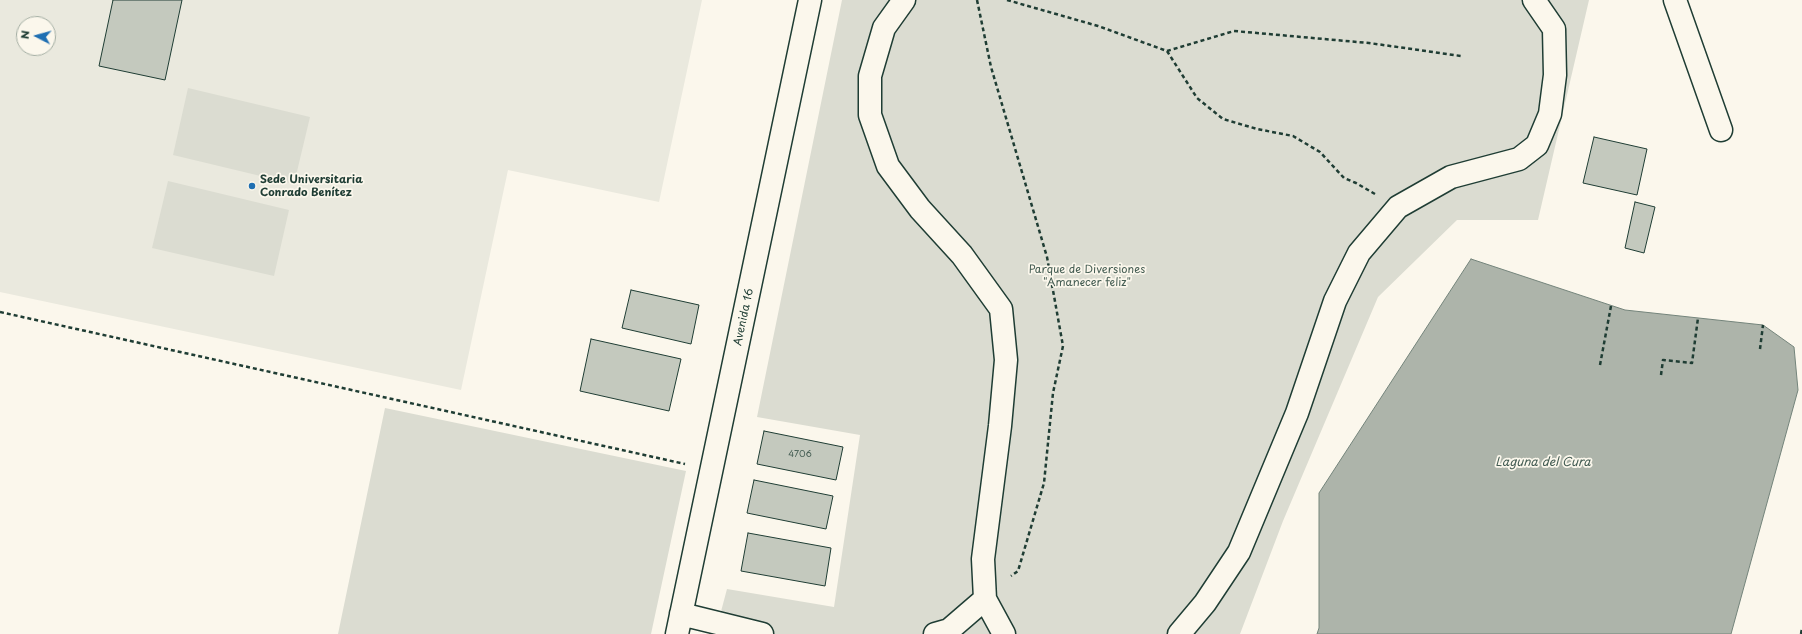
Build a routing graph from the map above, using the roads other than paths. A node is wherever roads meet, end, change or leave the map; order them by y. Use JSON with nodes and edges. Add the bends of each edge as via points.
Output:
{"nodes":[{"id":1,"x":810,"y":0,"type":"edge"},
{"id":2,"x":904,"y":0,"type":"edge"},
{"id":3,"x":1534,"y":0,"type":"edge"},
{"id":4,"x":1675,"y":0,"type":"edge"},
{"id":5,"x":1721,"y":130,"type":"dead end"},
{"id":6,"x":985,"y":599,"type":"junction"},
{"id":7,"x":679,"y":624,"type":"edge"},
{"id":8,"x":762,"y":634,"type":"edge"},
{"id":9,"x":935,"y":634,"type":"edge"},
{"id":10,"x":1004,"y":634,"type":"edge"},
{"id":11,"x":1179,"y":634,"type":"edge"}],
"edges":[{"from":1,"to":7,"type":"street","name":"Avenida 16"},
{"from":2,"to":6,"type":"street","via":[[884,28],[870,76],[870,115],[888,166],[920,209],[962,255],[1002,309],[1006,360],[983,559]]},
{"from":3,"to":11,"type":"street","via":[[1554,29],[1555,75],[1550,114],[1536,145],[1519,158],[1451,177],[1398,207],[1359,253],[1335,301],[1297,413],[1239,552],[1205,603]]},
{"from":4,"to":5,"type":"street"},
{"from":6,"to":9,"type":"street","via":[[948,630]]},
{"from":6,"to":10,"type":"street"},
{"from":7,"to":8,"type":"street"}]}
